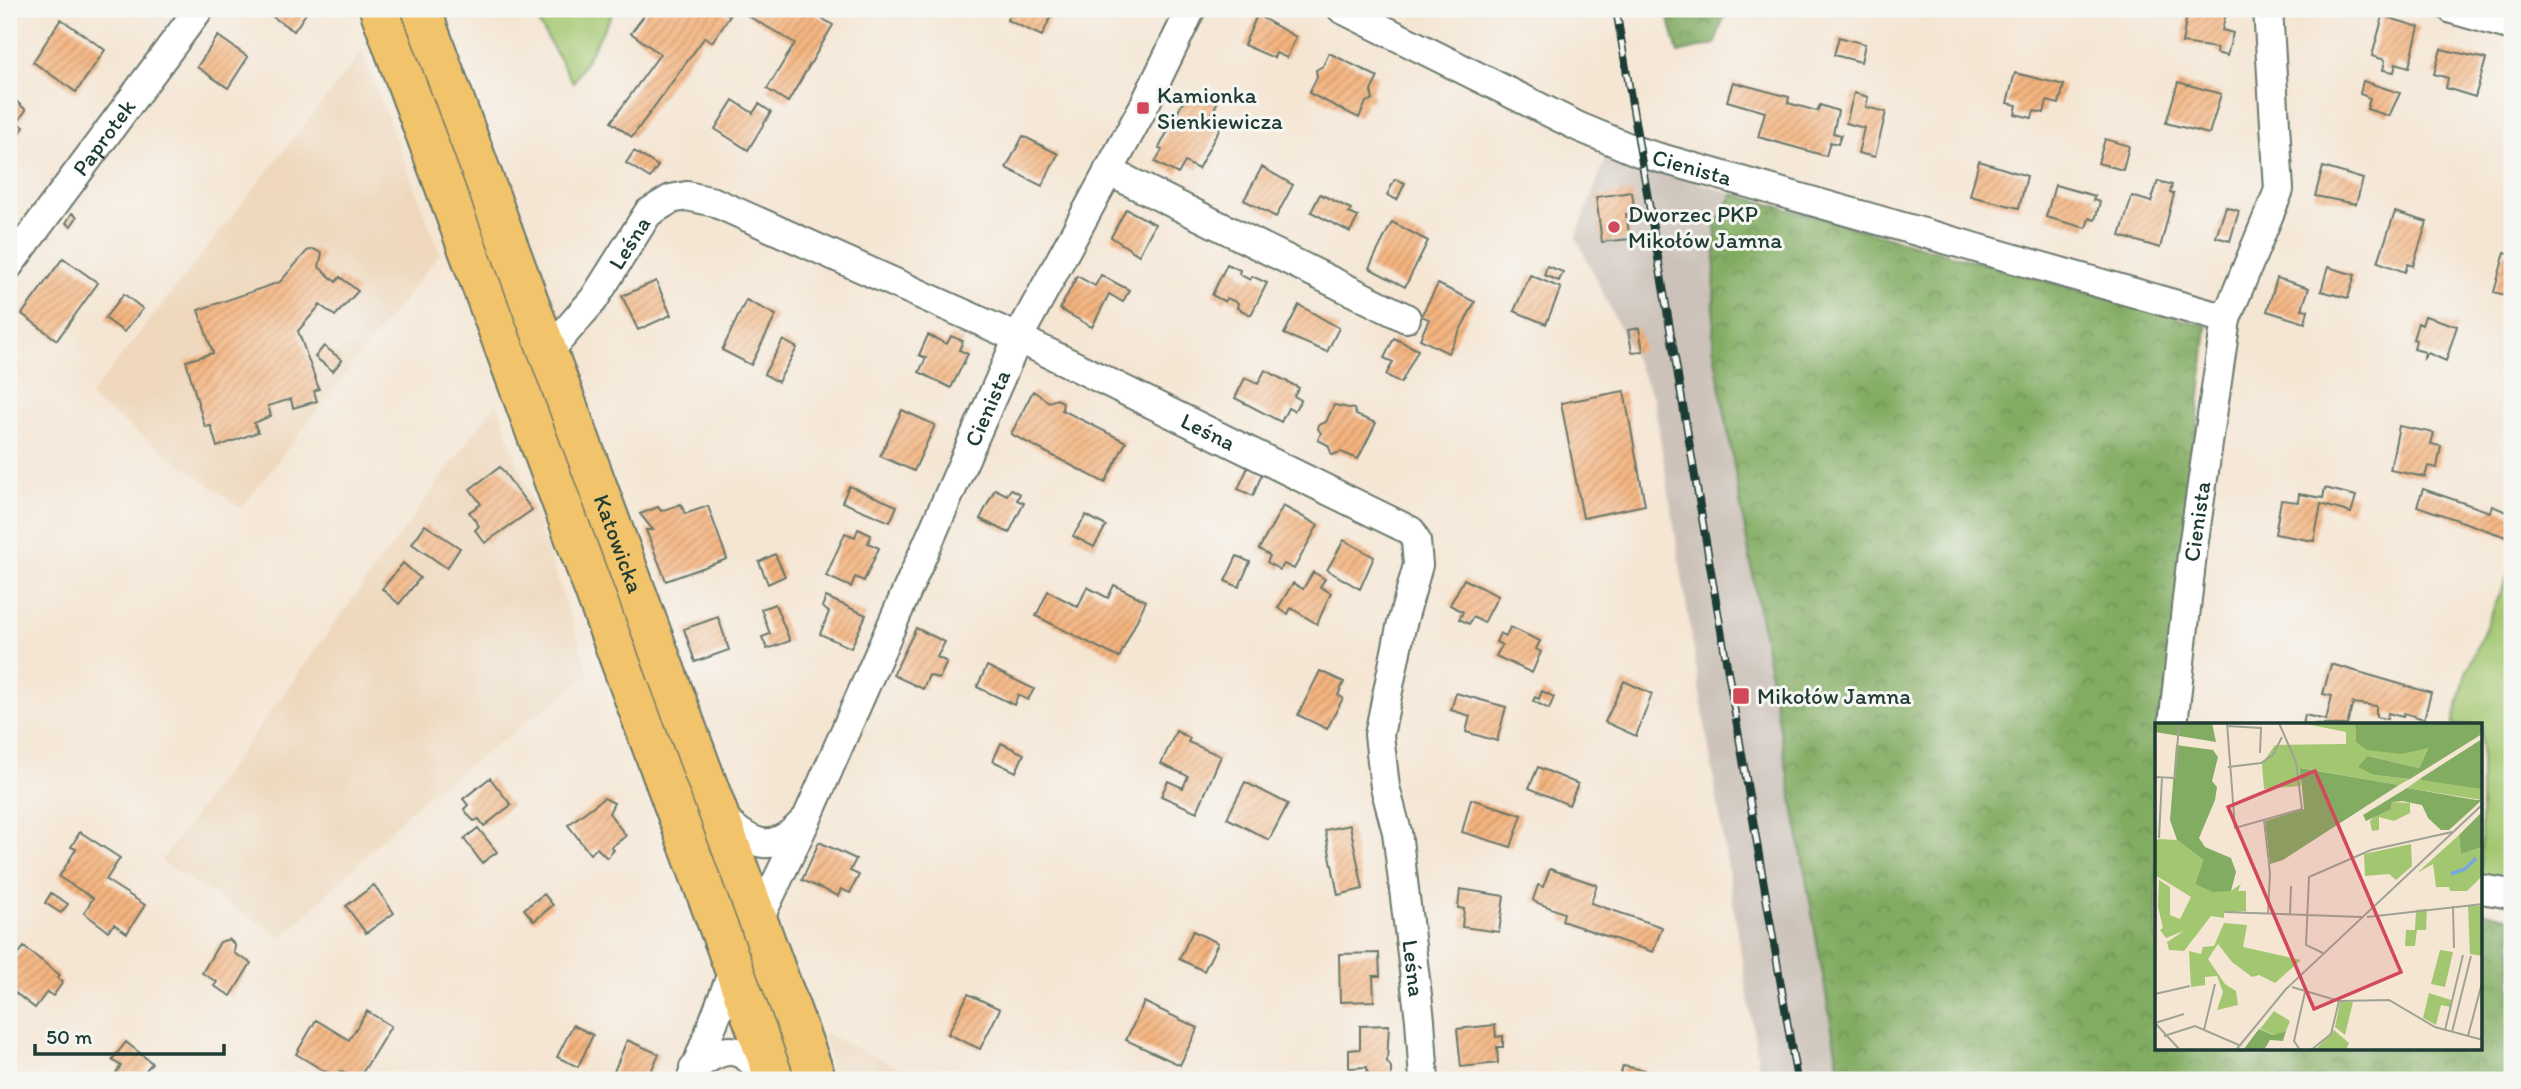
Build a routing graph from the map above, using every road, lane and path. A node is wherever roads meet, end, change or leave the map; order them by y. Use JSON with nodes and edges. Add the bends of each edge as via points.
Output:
{"nodes":[{"id":1,"x":199,"y":9,"type":"edge"},
{"id":2,"x":379,"y":9,"type":"edge"},
{"id":3,"x":421,"y":9,"type":"edge"},
{"id":4,"x":1191,"y":9,"type":"edge"},
{"id":5,"x":1342,"y":9,"type":"edge"},
{"id":6,"x":2268,"y":9,"type":"edge"},
{"id":7,"x":2452,"y":9,"type":"edge"},
{"id":8,"x":2512,"y":26,"type":"edge"},
{"id":9,"x":1108,"y":171,"type":"junction"},
{"id":10,"x":9,"y":265,"type":"edge"},
{"id":11,"x":1406,"y":318,"type":"dead end"},
{"id":12,"x":2225,"y":319,"type":"junction"},
{"id":13,"x":1018,"y":338,"type":"junction"},
{"id":14,"x":549,"y":351,"type":"junction"},
{"id":15,"x":2173,"y":723,"type":"edge"},
{"id":16,"x":719,"y":816,"type":"junction"},
{"id":17,"x":807,"y":818,"type":"junction"},
{"id":18,"x":2482,"y":889,"type":"edge"},
{"id":19,"x":2512,"y":894,"type":"edge"},
{"id":20,"x":758,"y":921,"type":"junction"},
{"id":21,"x":733,"y":971,"type":"junction"},
{"id":22,"x":692,"y":1074,"type":"edge"},
{"id":23,"x":769,"y":1080,"type":"edge"},
{"id":24,"x":775,"y":1080,"type":"edge"},
{"id":25,"x":817,"y":1080,"type":"edge"},
{"id":26,"x":1424,"y":1080,"type":"edge"}],
"edges":[{"from":1,"to":10,"type":"street","name":"Paprotek"},
{"from":2,"to":21,"type":"main road","name":"Katowicka"},
{"from":3,"to":14,"type":"main road","name":"Katowicka"},
{"from":4,"to":9,"type":"street","name":"Cienista"},
{"from":5,"to":12,"type":"street","name":"Cienista","via":[[1579,127],[1639,152]]},
{"from":6,"to":12,"type":"street","name":"Cienista","via":[[2279,190]]},
{"from":7,"to":8,"type":"street"},
{"from":9,"to":11,"type":"street"},
{"from":9,"to":13,"type":"street","name":"Cienista"},
{"from":12,"to":15,"type":"street","name":"Cienista"},
{"from":13,"to":14,"type":"street","name":"Leśna","via":[[715,202],[687,196],[671,199],[648,213],[594,299]]},
{"from":13,"to":17,"type":"street","name":"Cienista"},
{"from":13,"to":26,"type":"street","name":"Leśna","via":[[1411,531],[1418,565],[1379,735],[1385,788],[1397,832]]},
{"from":14,"to":16,"type":"main road","name":"Katowicka"},
{"from":16,"to":17,"type":"street","via":[[763,844],[789,837]]},
{"from":16,"to":20,"type":"main road","name":"Katowicka"},
{"from":17,"to":20,"type":"street","name":"Cienista"},
{"from":18,"to":19,"type":"street"},
{"from":20,"to":25,"type":"main road","name":"Katowicka"},
{"from":21,"to":22,"type":"street"},
{"from":21,"to":24,"type":"main road","name":"Katowicka"},
{"from":22,"to":23,"type":"street","via":[[714,1052],[736,1050],[753,1060]]}]}
